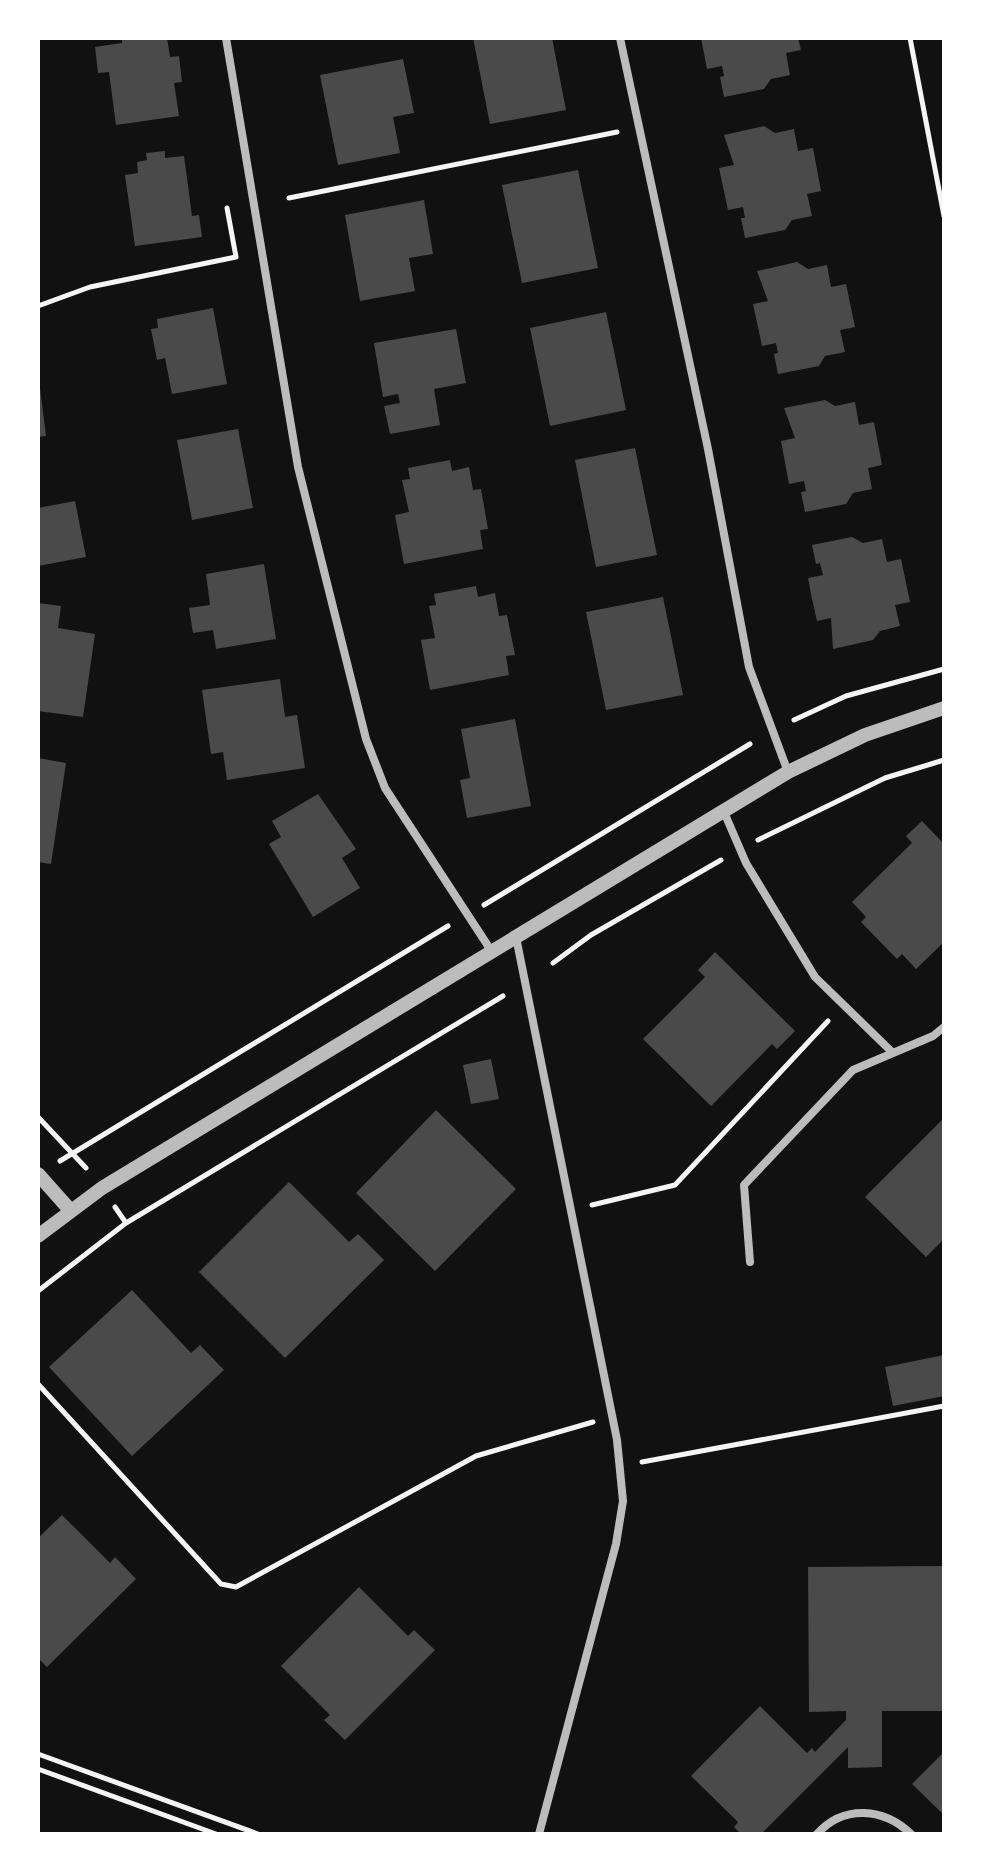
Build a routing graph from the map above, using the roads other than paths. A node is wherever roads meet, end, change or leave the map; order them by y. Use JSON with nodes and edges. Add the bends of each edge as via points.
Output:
{"nodes":[{"id":1,"x":226,"y":38,"type":"edge"},
{"id":2,"x":620,"y":38,"type":"edge"},
{"id":3,"x":944,"y":708,"type":"edge"},
{"id":4,"x":788,"y":772,"type":"junction"},
{"id":5,"x":724,"y":812,"type":"junction"},
{"id":6,"x":516,"y":937,"type":"junction"},
{"id":7,"x":492,"y":952,"type":"junction"},
{"id":8,"x":944,"y":1027,"type":"edge"},
{"id":9,"x":893,"y":1053,"type":"junction"},
{"id":10,"x":38,"y":1174,"type":"edge"},
{"id":11,"x":70,"y":1210,"type":"junction"},
{"id":12,"x":38,"y":1236,"type":"edge"},
{"id":13,"x":750,"y":1262,"type":"dead end"},
{"id":14,"x":539,"y":1834,"type":"edge"},
{"id":15,"x":817,"y":1834,"type":"edge"},
{"id":16,"x":911,"y":1834,"type":"edge"}],
"edges":[{"from":1,"to":7,"type":"street","via":[[298,467],[366,739],[385,788]]},
{"from":2,"to":4,"type":"street","via":[[749,667]]},
{"from":3,"to":4,"type":"street","via":[[865,735]]},
{"from":4,"to":5,"type":"street"},
{"from":5,"to":6,"type":"street"},
{"from":5,"to":9,"type":"street","via":[[746,863],[815,977]]},
{"from":6,"to":7,"type":"street"},
{"from":6,"to":14,"type":"street","via":[[613,1416],[623,1501]]},
{"from":7,"to":11,"type":"street"},
{"from":8,"to":9,"type":"street"},
{"from":9,"to":13,"type":"street","via":[[853,1070],[744,1185]]},
{"from":10,"to":11,"type":"street"},
{"from":11,"to":12,"type":"street"},
{"from":15,"to":16,"type":"street","via":[[833,1820],[864,1812],[883,1815]]}]}
